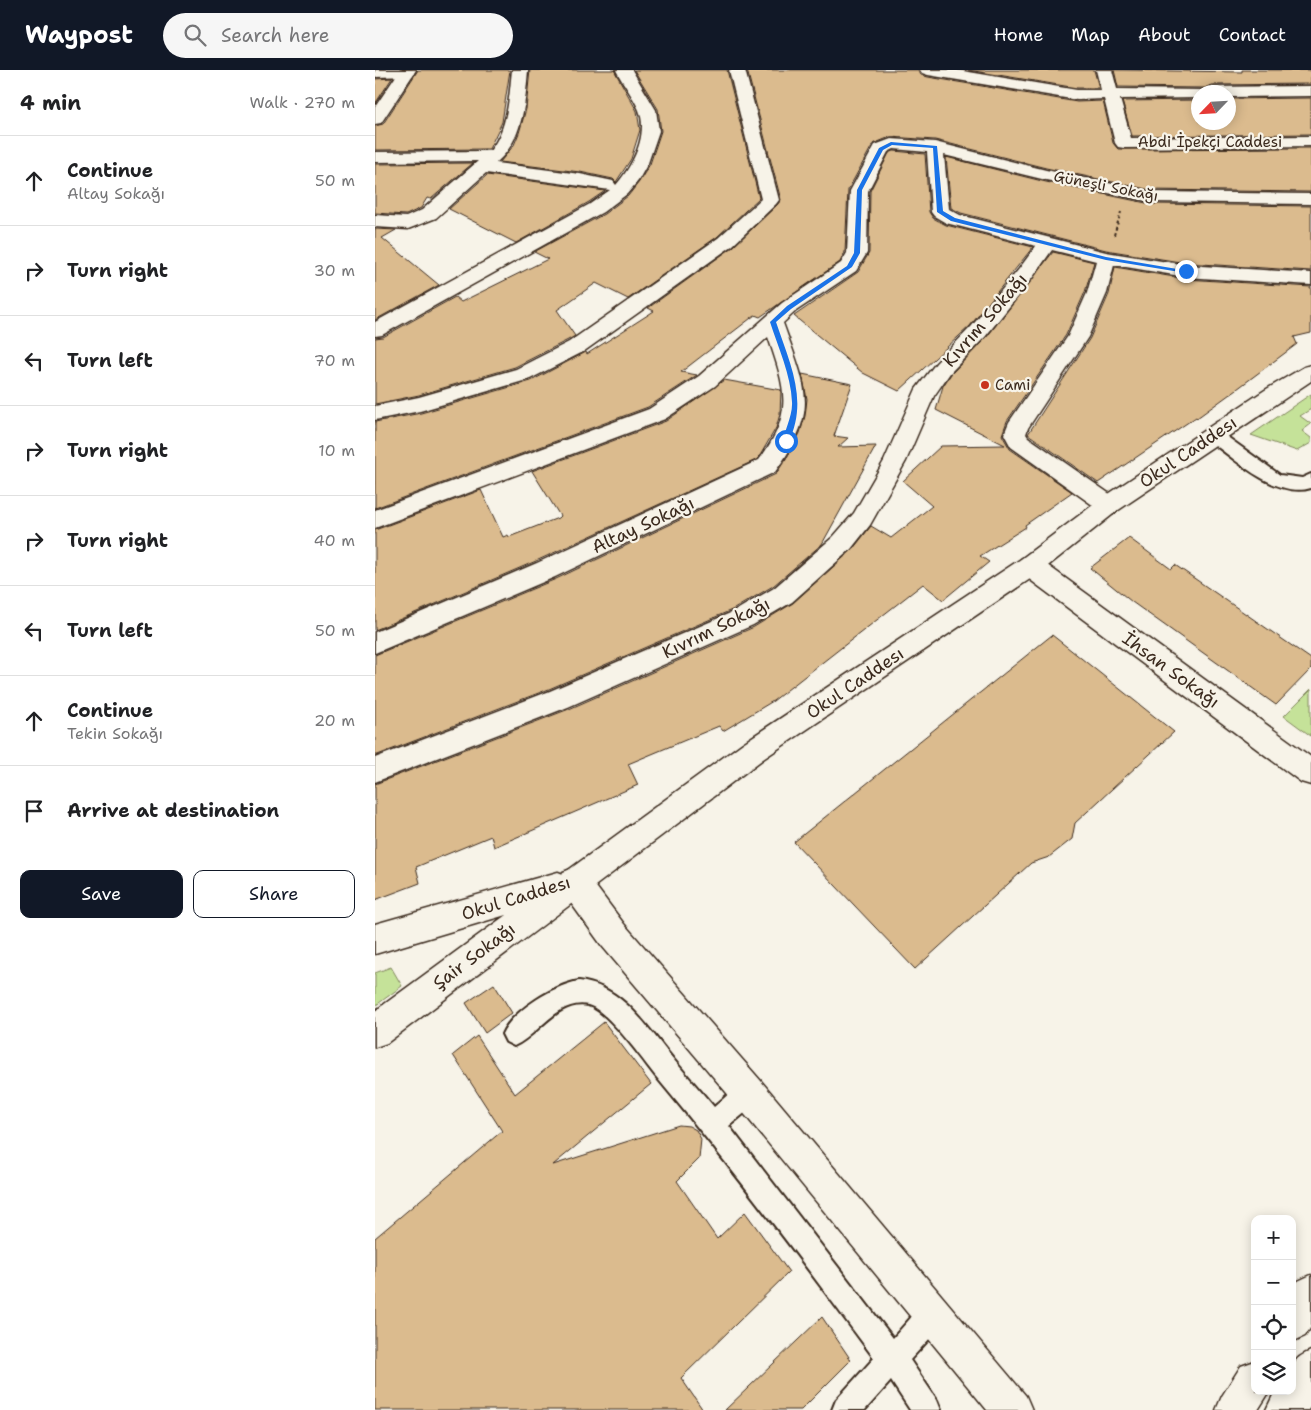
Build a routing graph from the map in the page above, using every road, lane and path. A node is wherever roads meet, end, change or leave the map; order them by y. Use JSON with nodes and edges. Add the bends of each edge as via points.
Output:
{"nodes":[{"id":1,"x":520,"y":70,"type":"edge"},
{"id":2,"x":625,"y":70,"type":"edge"},
{"id":3,"x":928,"y":70,"type":"edge"},
{"id":4,"x":1104,"y":70,"type":"edge"},
{"id":5,"x":742,"y":71,"type":"edge"},
{"id":6,"x":375,"y":72,"type":"edge"},
{"id":7,"x":407,"y":72,"type":"edge"},
{"id":8,"x":1311,"y":91,"type":"edge"},
{"id":9,"x":1236,"y":92,"type":"edge"},
{"id":10,"x":1191,"y":93,"type":"edge"},
{"id":11,"x":1111,"y":94,"type":"junction"},
{"id":12,"x":375,"y":120,"type":"edge"},
{"id":13,"x":1311,"y":141,"type":"edge"},
{"id":14,"x":935,"y":147,"type":"junction"},
{"id":15,"x":375,"y":156,"type":"edge"},
{"id":16,"x":488,"y":162,"type":"junction"},
{"id":17,"x":607,"y":185,"type":"dead end"},
{"id":18,"x":1128,"y":193,"type":"junction"},
{"id":19,"x":1311,"y":199,"type":"edge"},
{"id":20,"x":375,"y":220,"type":"edge"},
{"id":21,"x":1047,"y":243,"type":"junction"},
{"id":22,"x":1106,"y":258,"type":"junction"},
{"id":23,"x":1311,"y":279,"type":"edge"},
{"id":24,"x":773,"y":322,"type":"junction"},
{"id":25,"x":375,"y":330,"type":"edge"},
{"id":26,"x":1311,"y":372,"type":"edge"},
{"id":27,"x":375,"y":412,"type":"edge"},
{"id":28,"x":1213,"y":435,"type":"junction"},
{"id":29,"x":1311,"y":480,"type":"edge"},
{"id":30,"x":1109,"y":505,"type":"junction"},
{"id":31,"x":375,"y":519,"type":"edge"},
{"id":32,"x":1030,"y":566,"type":"junction"},
{"id":33,"x":375,"y":643,"type":"edge"},
{"id":34,"x":375,"y":770,"type":"edge"},
{"id":35,"x":1311,"y":773,"type":"edge"},
{"id":36,"x":574,"y":882,"type":"junction"},
{"id":37,"x":375,"y":939,"type":"edge"},
{"id":38,"x":375,"y":1031,"type":"edge"},
{"id":39,"x":514,"y":1034,"type":"dead end"},
{"id":40,"x":749,"y":1093,"type":"junction"},
{"id":41,"x":713,"y":1124,"type":"junction"},
{"id":42,"x":1311,"y":1294,"type":"edge"},
{"id":43,"x":933,"y":1314,"type":"junction"},
{"id":44,"x":1296,"y":1317,"type":"edge"},
{"id":45,"x":893,"y":1359,"type":"junction"},
{"id":46,"x":1311,"y":1370,"type":"edge"},
{"id":47,"x":1251,"y":1386,"type":"edge"},
{"id":48,"x":847,"y":1410,"type":"edge"},
{"id":49,"x":927,"y":1410,"type":"edge"},
{"id":50,"x":1012,"y":1410,"type":"edge"},
{"id":51,"x":1235,"y":1410,"type":"edge"},
{"id":52,"x":1286,"y":1410,"type":"edge"}],
"edges":[{"from":1,"to":16,"type":"street","via":[[510,133]]},
{"from":2,"to":25,"type":"street","via":[[649,113],[651,125],[638,167],[627,184],[607,200],[502,262]]},
{"from":3,"to":11,"type":"street","via":[[1059,93]]},
{"from":4,"to":11,"type":"street","name":"Abdi İpekçi Caddesi"},
{"from":5,"to":27,"type":"street","via":[[771,200],[725,242],[576,347],[514,376],[420,404]]},
{"from":6,"to":7,"type":"street"},
{"from":7,"to":12,"type":"street"},
{"from":8,"to":9,"type":"street"},
{"from":10,"to":11,"type":"street"},
{"from":11,"to":13,"type":"street","name":"Abdi İpekçi Caddesi","via":[[1124,143]]},
{"from":14,"to":18,"type":"street","name":"Güneşli Sokağı"},
{"from":14,"to":21,"type":"street","via":[[940,212],[953,219]]},
{"from":14,"to":24,"type":"street","name":"Güneşli Sokağı","via":[[891,144],[881,150],[859,190],[857,253],[849,267],[789,307]]},
{"from":15,"to":16,"type":"street"},
{"from":16,"to":17,"type":"street"},
{"from":16,"to":20,"type":"street","via":[[429,214],[408,223]]},
{"from":18,"to":19,"type":"street","name":"Güneşli Sokağı","via":[[1151,197]]},
{"from":18,"to":22,"type":"path"},
{"from":21,"to":22,"type":"street"},
{"from":21,"to":34,"type":"street","name":"Kıvrım Sokağı","via":[[979,332],[943,368],[924,394],[895,461],[862,519],[842,543],[783,595],[744,618],[559,699]]},
{"from":22,"to":23,"type":"street","via":[[1186,271]]},
{"from":22,"to":30,"type":"street","via":[[1097,293],[1078,337],[1015,434],[1019,442]]},
{"from":24,"to":31,"type":"street","name":"Güneşli Sokağı","via":[[707,381],[657,414]]},
{"from":24,"to":33,"type":"street","name":"Altay Sokağı","via":[[793,383],[796,403],[786,441],[767,466],[546,570]]},
{"from":26,"to":28,"type":"street","name":"Okul Caddesı"},
{"from":28,"to":29,"type":"lane","via":[[1276,480],[1305,484]]},
{"from":28,"to":30,"type":"street","name":"Okul Caddesı"},
{"from":30,"to":32,"type":"street","name":"Okul Caddesı"},
{"from":32,"to":35,"type":"street","name":"İhsan Sokağı"},
{"from":32,"to":36,"type":"street","name":"Okul Caddesı","via":[[753,751]]},
{"from":36,"to":37,"type":"street","name":"Okul Caddesı"},
{"from":36,"to":38,"type":"street","name":"Şair Sokağı"},
{"from":36,"to":40,"type":"street","via":[[613,935]]},
{"from":39,"to":41,"type":"lane","via":[[562,997],[576,991],[592,994],[624,1019]]},
{"from":40,"to":41,"type":"lane"},
{"from":40,"to":43,"type":"street"},
{"from":41,"to":45,"type":"lane"},
{"from":42,"to":44,"type":"street"},
{"from":43,"to":45,"type":"lane"},
{"from":43,"to":50,"type":"street"},
{"from":45,"to":48,"type":"lane"},
{"from":45,"to":49,"type":"lane"},
{"from":46,"to":52,"type":"street"},
{"from":47,"to":51,"type":"street"}]}
